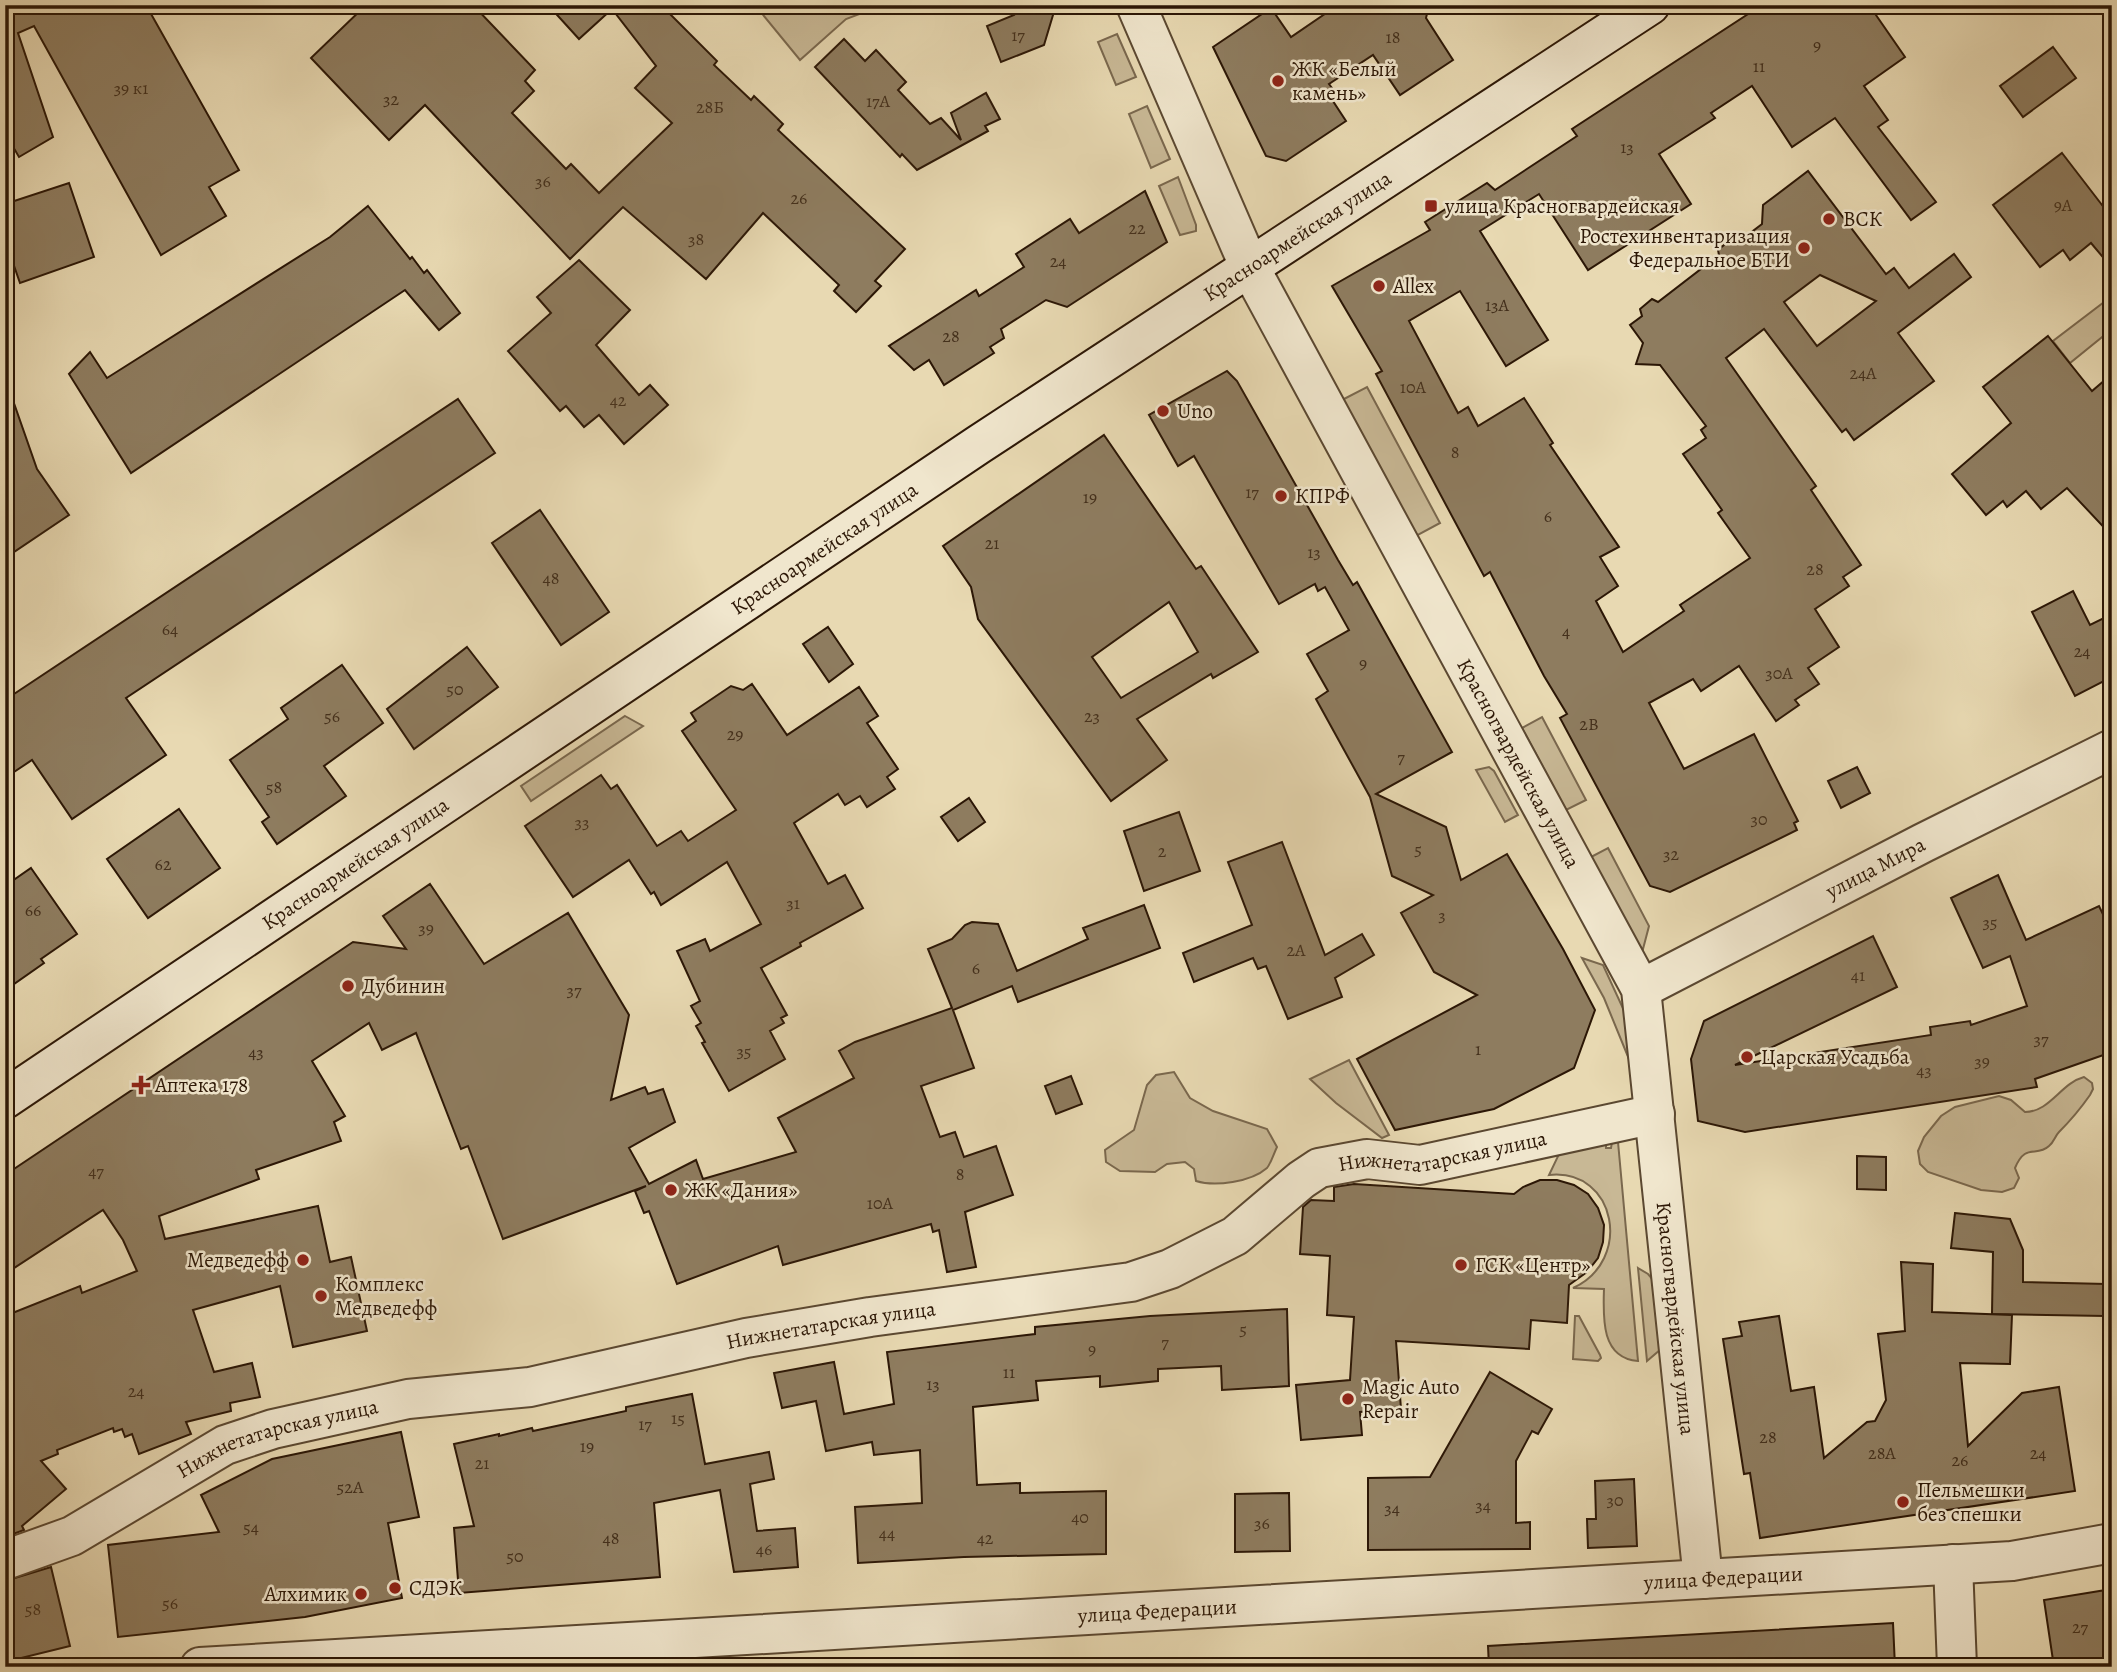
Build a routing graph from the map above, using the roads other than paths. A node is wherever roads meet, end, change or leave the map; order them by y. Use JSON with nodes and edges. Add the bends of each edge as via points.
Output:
{"nodes":[{"id":1,"x":1136,"y":5,"type":"edge"},
{"id":2,"x":1650,"y":5,"type":"edge"},
{"id":3,"x":1250,"y":268,"type":"junction"},
{"id":4,"x":2112,"y":748,"type":"edge"},
{"id":5,"x":1641,"y":989,"type":"junction"},
{"id":6,"x":5,"y":1098,"type":"edge"},
{"id":7,"x":1654,"y":1114,"type":"junction"},
{"id":8,"x":2112,"y":1543,"type":"edge"},
{"id":9,"x":5,"y":1560,"type":"edge"},
{"id":10,"x":1952,"y":1564,"type":"junction"},
{"id":11,"x":1703,"y":1579,"type":"junction"},
{"id":12,"x":200,"y":1667,"type":"edge"},
{"id":13,"x":1957,"y":1667,"type":"edge"}],
"edges":[{"from":1,"to":3,"type":"street","name":"Красногвардейская улица"},
{"from":2,"to":3,"type":"street","name":"Красноармейская улица"},
{"from":3,"to":5,"type":"street","name":"Красногвардейская улица"},
{"from":3,"to":6,"type":"street","name":"Красноармейская улица","via":[[978,445]]},
{"from":4,"to":5,"type":"street","name":"улица Мира"},
{"from":5,"to":7,"type":"street","name":"Красногвардейская улица"},
{"from":7,"to":9,"type":"street","name":"Нижнетатарская улица","via":[[1420,1165],[1367,1159],[1319,1168],[1235,1236],[1170,1269],[1131,1282],[746,1338],[530,1387],[408,1399],[273,1429],[225,1445],[72,1536]]},
{"from":7,"to":11,"type":"street","name":"Красногвардейская улица"},
{"from":8,"to":10,"type":"street","name":"улица Федерации","via":[[2012,1561]]},
{"from":10,"to":11,"type":"street","name":"улица Федерации"},
{"from":10,"to":13,"type":"street"},
{"from":11,"to":12,"type":"street","name":"улица Федерации"}]}
